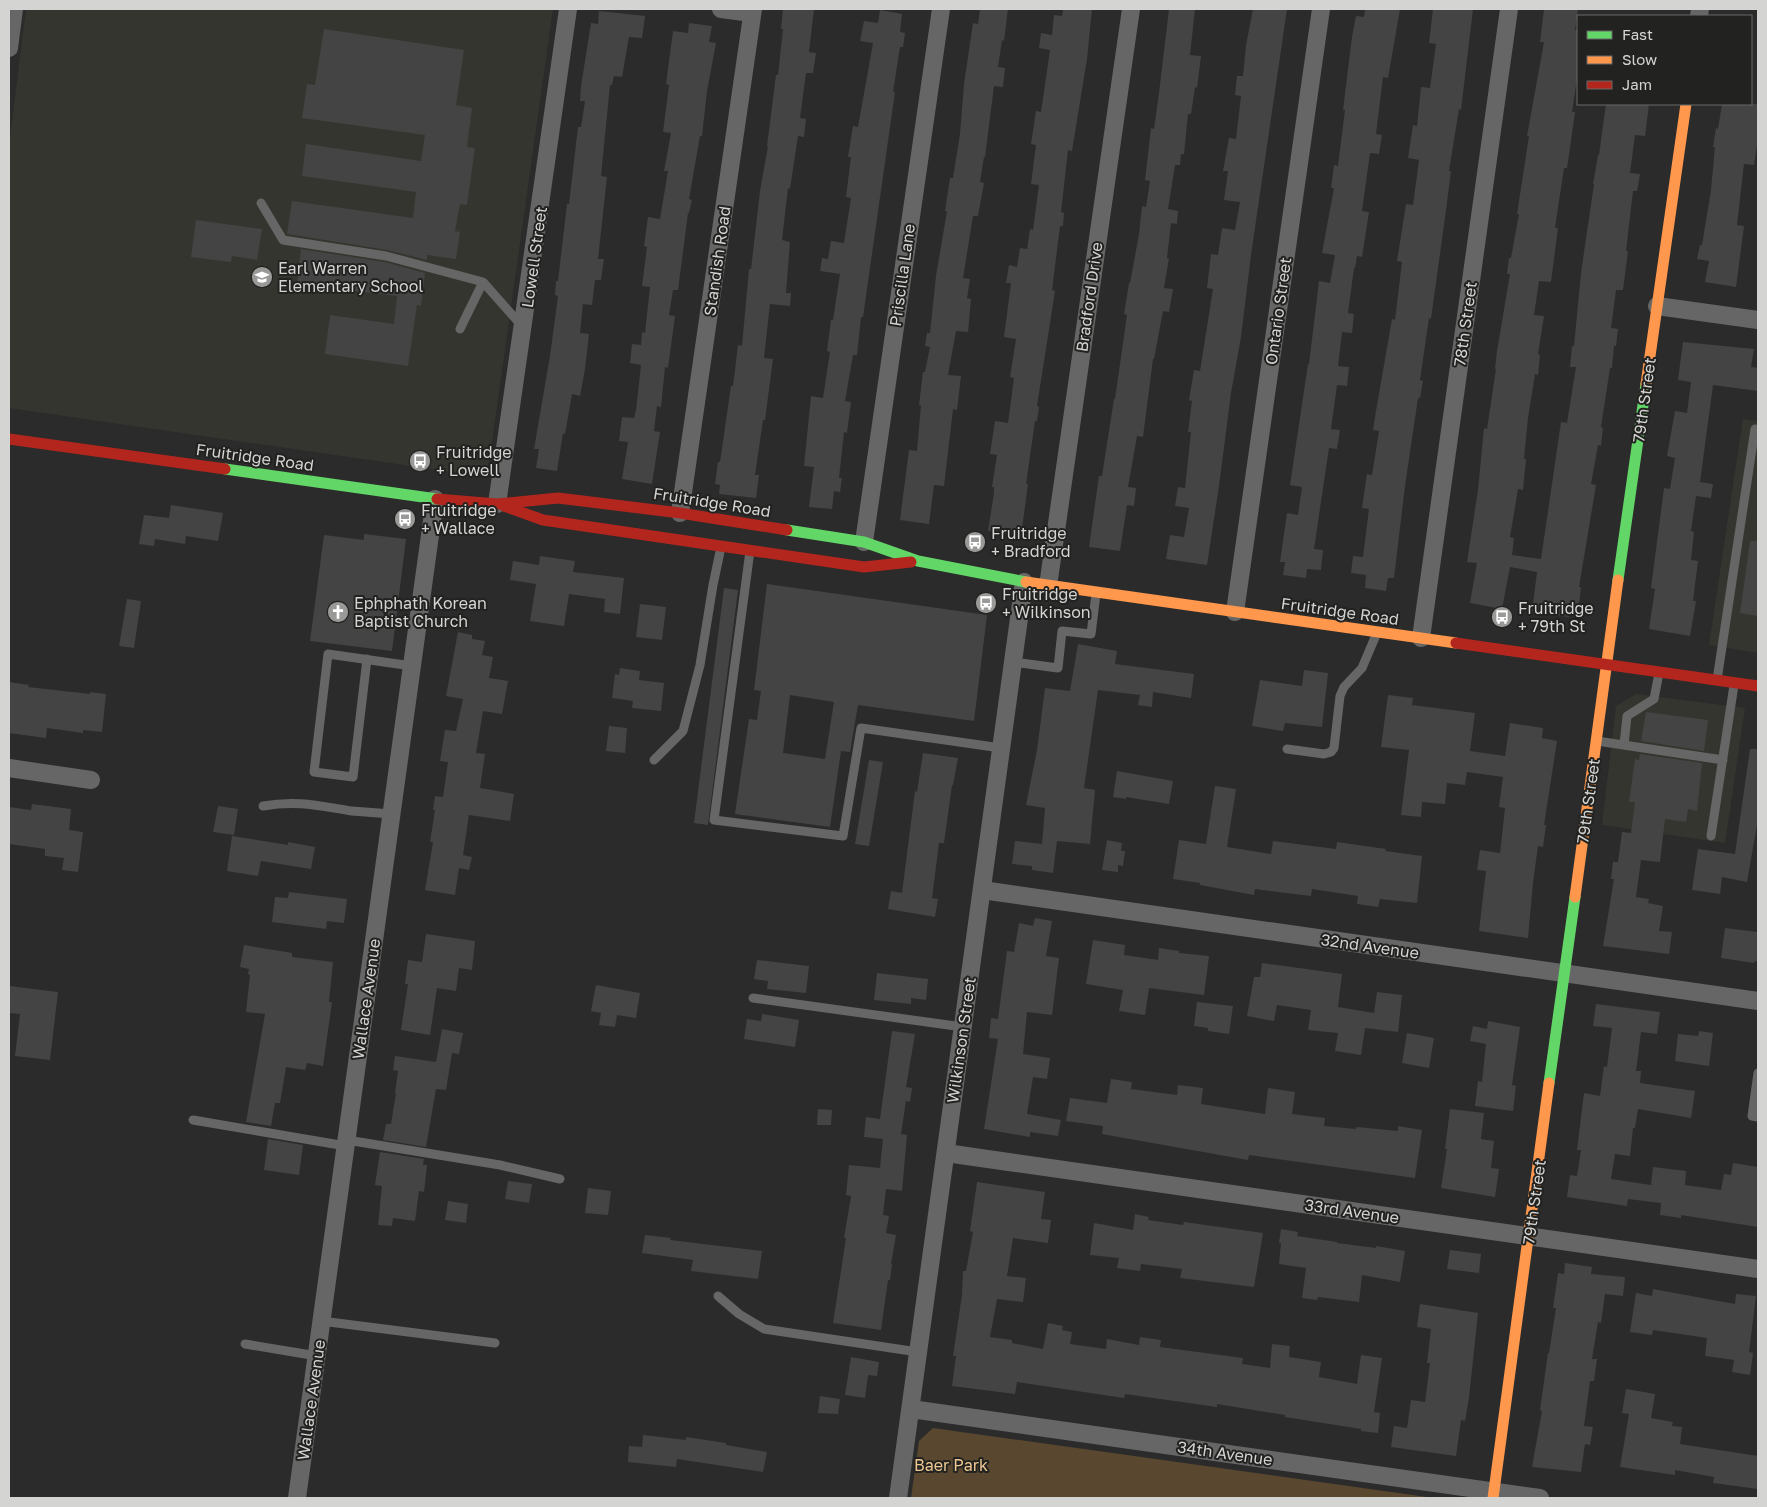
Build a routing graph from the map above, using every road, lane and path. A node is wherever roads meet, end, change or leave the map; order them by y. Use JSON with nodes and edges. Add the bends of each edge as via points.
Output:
{"nodes":[{"id":1,"x":14,"y":9,"type":"edge"},
{"id":2,"x":568,"y":9,"type":"edge"},
{"id":3,"x":721,"y":9,"type":"edge"},
{"id":4,"x":941,"y":9,"type":"edge"},
{"id":5,"x":1131,"y":9,"type":"edge"},
{"id":6,"x":1321,"y":9,"type":"edge"},
{"id":7,"x":1510,"y":9,"type":"edge"},
{"id":8,"x":753,"y":11,"type":"edge"},
{"id":9,"x":9,"y":48,"type":"edge"},
{"id":10,"x":1686,"y":105,"type":"edge"},
{"id":11,"x":261,"y":203,"type":"dead end"},
{"id":12,"x":483,"y":282,"type":"junction"},
{"id":13,"x":1657,"y":306,"type":"junction"},
{"id":14,"x":1758,"y":320,"type":"edge"},
{"id":15,"x":460,"y":328,"type":"dead end"},
{"id":16,"x":524,"y":328,"type":"junction"},
{"id":17,"x":1758,"y":430,"type":"edge"},
{"id":18,"x":9,"y":439,"type":"edge"},
{"id":19,"x":435,"y":499,"type":"junction"},
{"id":20,"x":497,"y":504,"type":"junction"},
{"id":21,"x":680,"y":512,"type":"junction"},
{"id":22,"x":864,"y":542,"type":"junction"},
{"id":23,"x":721,"y":546,"type":"junction"},
{"id":24,"x":750,"y":550,"type":"junction"},
{"id":25,"x":918,"y":561,"type":"junction"},
{"id":26,"x":1024,"y":582,"type":"junction"},
{"id":27,"x":1048,"y":586,"type":"junction"},
{"id":28,"x":1096,"y":592,"type":"junction"},
{"id":29,"x":1235,"y":612,"type":"junction"},
{"id":30,"x":1378,"y":632,"type":"junction"},
{"id":31,"x":1421,"y":638,"type":"junction"},
{"id":32,"x":366,"y":659,"type":"junction"},
{"id":33,"x":1013,"y":662,"type":"junction"},
{"id":34,"x":1607,"y":665,"type":"junction"},
{"id":35,"x":412,"y":666,"type":"junction"},
{"id":36,"x":1659,"y":672,"type":"junction"},
{"id":37,"x":1717,"y":680,"type":"junction"},
{"id":38,"x":1735,"y":683,"type":"junction"},
{"id":39,"x":1758,"y":686,"type":"edge"},
{"id":40,"x":1596,"y":741,"type":"junction"},
{"id":41,"x":1624,"y":745,"type":"junction"},
{"id":42,"x":1001,"y":748,"type":"junction"},
{"id":43,"x":1287,"y":749,"type":"dead end"},
{"id":44,"x":654,"y":760,"type":"dead end"},
{"id":45,"x":1723,"y":760,"type":"junction"},
{"id":46,"x":9,"y":768,"type":"edge"},
{"id":47,"x":91,"y":780,"type":"dead end"},
{"id":48,"x":263,"y":806,"type":"dead end"},
{"id":49,"x":392,"y":814,"type":"junction"},
{"id":50,"x":1711,"y":836,"type":"dead end"},
{"id":51,"x":982,"y":890,"type":"junction"},
{"id":52,"x":1565,"y":974,"type":"junction"},
{"id":53,"x":752,"y":998,"type":"dead end"},
{"id":54,"x":1758,"y":1002,"type":"edge"},
{"id":55,"x":963,"y":1027,"type":"junction"},
{"id":56,"x":1758,"y":1073,"type":"edge"},
{"id":57,"x":1758,"y":1117,"type":"edge"},
{"id":58,"x":194,"y":1120,"type":"dead end"},
{"id":59,"x":346,"y":1143,"type":"junction"},
{"id":60,"x":946,"y":1153,"type":"junction"},
{"id":61,"x":560,"y":1179,"type":"dead end"},
{"id":62,"x":1529,"y":1236,"type":"junction"},
{"id":63,"x":1758,"y":1269,"type":"edge"},
{"id":64,"x":718,"y":1296,"type":"dead end"},
{"id":65,"x":322,"y":1322,"type":"junction"},
{"id":66,"x":495,"y":1343,"type":"dead end"},
{"id":67,"x":245,"y":1344,"type":"dead end"},
{"id":68,"x":918,"y":1352,"type":"junction"},
{"id":69,"x":317,"y":1356,"type":"junction"},
{"id":70,"x":910,"y":1409,"type":"junction"},
{"id":71,"x":1493,"y":1495,"type":"edge"},
{"id":72,"x":297,"y":1498,"type":"edge"},
{"id":73,"x":898,"y":1498,"type":"edge"},
{"id":74,"x":1540,"y":1498,"type":"edge"}],
"edges":[{"from":1,"to":9,"type":"street"},
{"from":2,"to":16,"type":"street","name":"Lowell Street"},
{"from":3,"to":8,"type":"street"},
{"from":4,"to":22,"type":"street","name":"Priscilla Lane"},
{"from":5,"to":27,"type":"street","name":"Bradford Drive"},
{"from":6,"to":29,"type":"street","name":"Ontario Street"},
{"from":7,"to":31,"type":"street","name":"78th Street"},
{"from":8,"to":21,"type":"street","name":"Standish Road"},
{"from":10,"to":13,"type":"main road","name":"79th Street"},
{"from":11,"to":12,"type":"lane","via":[[283,240],[386,256]]},
{"from":12,"to":15,"type":"lane"},
{"from":12,"to":16,"type":"lane"},
{"from":13,"to":14,"type":"street"},
{"from":13,"to":34,"type":"main road","name":"79th Street"},
{"from":16,"to":20,"type":"street","name":"Lowell Street"},
{"from":17,"to":37,"type":"lane","via":[[1755,429]]},
{"from":18,"to":19,"type":"main road","name":"Fruitridge Road"},
{"from":19,"to":20,"type":"main road","name":"Fruitridge Road"},
{"from":19,"to":35,"type":"street","name":"Wallace Avenue"},
{"from":20,"to":21,"type":"main road","name":"Fruitridge Road","via":[[558,498]]},
{"from":20,"to":23,"type":"main road","name":"Fruitridge Road","via":[[543,520]]},
{"from":21,"to":22,"type":"main road","name":"Fruitridge Road"},
{"from":22,"to":25,"type":"main road","name":"Fruitridge Road"},
{"from":23,"to":24,"type":"main road","name":"Fruitridge Road"},
{"from":23,"to":44,"type":"lane","via":[[700,665],[683,731]]},
{"from":24,"to":25,"type":"main road","name":"Fruitridge Road","via":[[864,567]]},
{"from":24,"to":42,"type":"lane","via":[[714,820],[844,836],[861,728]]},
{"from":25,"to":26,"type":"main road","name":"Fruitridge Road"},
{"from":26,"to":27,"type":"main road","name":"Fruitridge Road"},
{"from":26,"to":33,"type":"street","name":"Wilkinson Street"},
{"from":27,"to":28,"type":"main road","name":"Fruitridge Road"},
{"from":28,"to":29,"type":"main road","name":"Fruitridge Road"},
{"from":28,"to":33,"type":"lane","via":[[1091,634],[1062,631],[1058,668]]},
{"from":29,"to":30,"type":"main road","name":"Fruitridge Road"},
{"from":30,"to":31,"type":"main road","name":"Fruitridge Road"},
{"from":30,"to":43,"type":"lane","via":[[1362,668],[1340,696],[1331,752]]},
{"from":31,"to":34,"type":"main road","name":"Fruitridge Road"},
{"from":32,"to":32,"type":"lane","via":[[328,654],[314,772],[353,777]]},
{"from":32,"to":35,"type":"lane"},
{"from":33,"to":42,"type":"street","name":"Wilkinson Street"},
{"from":34,"to":36,"type":"main road","name":"Fruitridge Road"},
{"from":34,"to":40,"type":"main road","name":"79th Street"},
{"from":35,"to":49,"type":"street","name":"Wallace Avenue"},
{"from":36,"to":37,"type":"main road","name":"Fruitridge Road"},
{"from":36,"to":41,"type":"lane","via":[[1654,699],[1628,716]]},
{"from":37,"to":38,"type":"main road","name":"Fruitridge Road"},
{"from":38,"to":39,"type":"main road","name":"Fruitridge Road"},
{"from":38,"to":45,"type":"lane"},
{"from":40,"to":41,"type":"lane"},
{"from":40,"to":52,"type":"main road","name":"79th Street"},
{"from":41,"to":45,"type":"lane"},
{"from":42,"to":51,"type":"street","name":"Wilkinson Street"},
{"from":45,"to":50,"type":"lane"},
{"from":46,"to":47,"type":"street"},
{"from":48,"to":49,"type":"lane","via":[[314,804]]},
{"from":49,"to":59,"type":"street","name":"Wallace Avenue"},
{"from":51,"to":52,"type":"street","name":"32nd Avenue"},
{"from":51,"to":55,"type":"street","name":"Wilkinson Street"},
{"from":52,"to":54,"type":"street","name":"32nd Avenue"},
{"from":52,"to":62,"type":"main road","name":"79th Street"},
{"from":53,"to":55,"type":"lane"},
{"from":55,"to":60,"type":"street","name":"Wilkinson Street"},
{"from":56,"to":57,"type":"lane","via":[[1752,1116]]},
{"from":58,"to":59,"type":"lane"},
{"from":59,"to":61,"type":"lane","via":[[500,1165]]},
{"from":59,"to":65,"type":"street","name":"Wallace Avenue"},
{"from":60,"to":62,"type":"street","name":"33rd Avenue"},
{"from":60,"to":68,"type":"street","name":"Wilkinson Street"},
{"from":62,"to":63,"type":"street","name":"33rd Avenue"},
{"from":62,"to":71,"type":"main road","name":"79th Street"},
{"from":64,"to":68,"type":"lane","via":[[739,1314],[764,1328]]},
{"from":65,"to":66,"type":"lane"},
{"from":65,"to":69,"type":"street","name":"Wallace Avenue"},
{"from":67,"to":69,"type":"lane"},
{"from":68,"to":70,"type":"street","name":"Wilkinson Street"},
{"from":69,"to":72,"type":"street","name":"Wallace Avenue"},
{"from":70,"to":71,"type":"street","name":"34th Avenue"},
{"from":70,"to":73,"type":"street","name":"Wilkinson Street"},
{"from":71,"to":74,"type":"street","name":"34th Avenue"}]}
